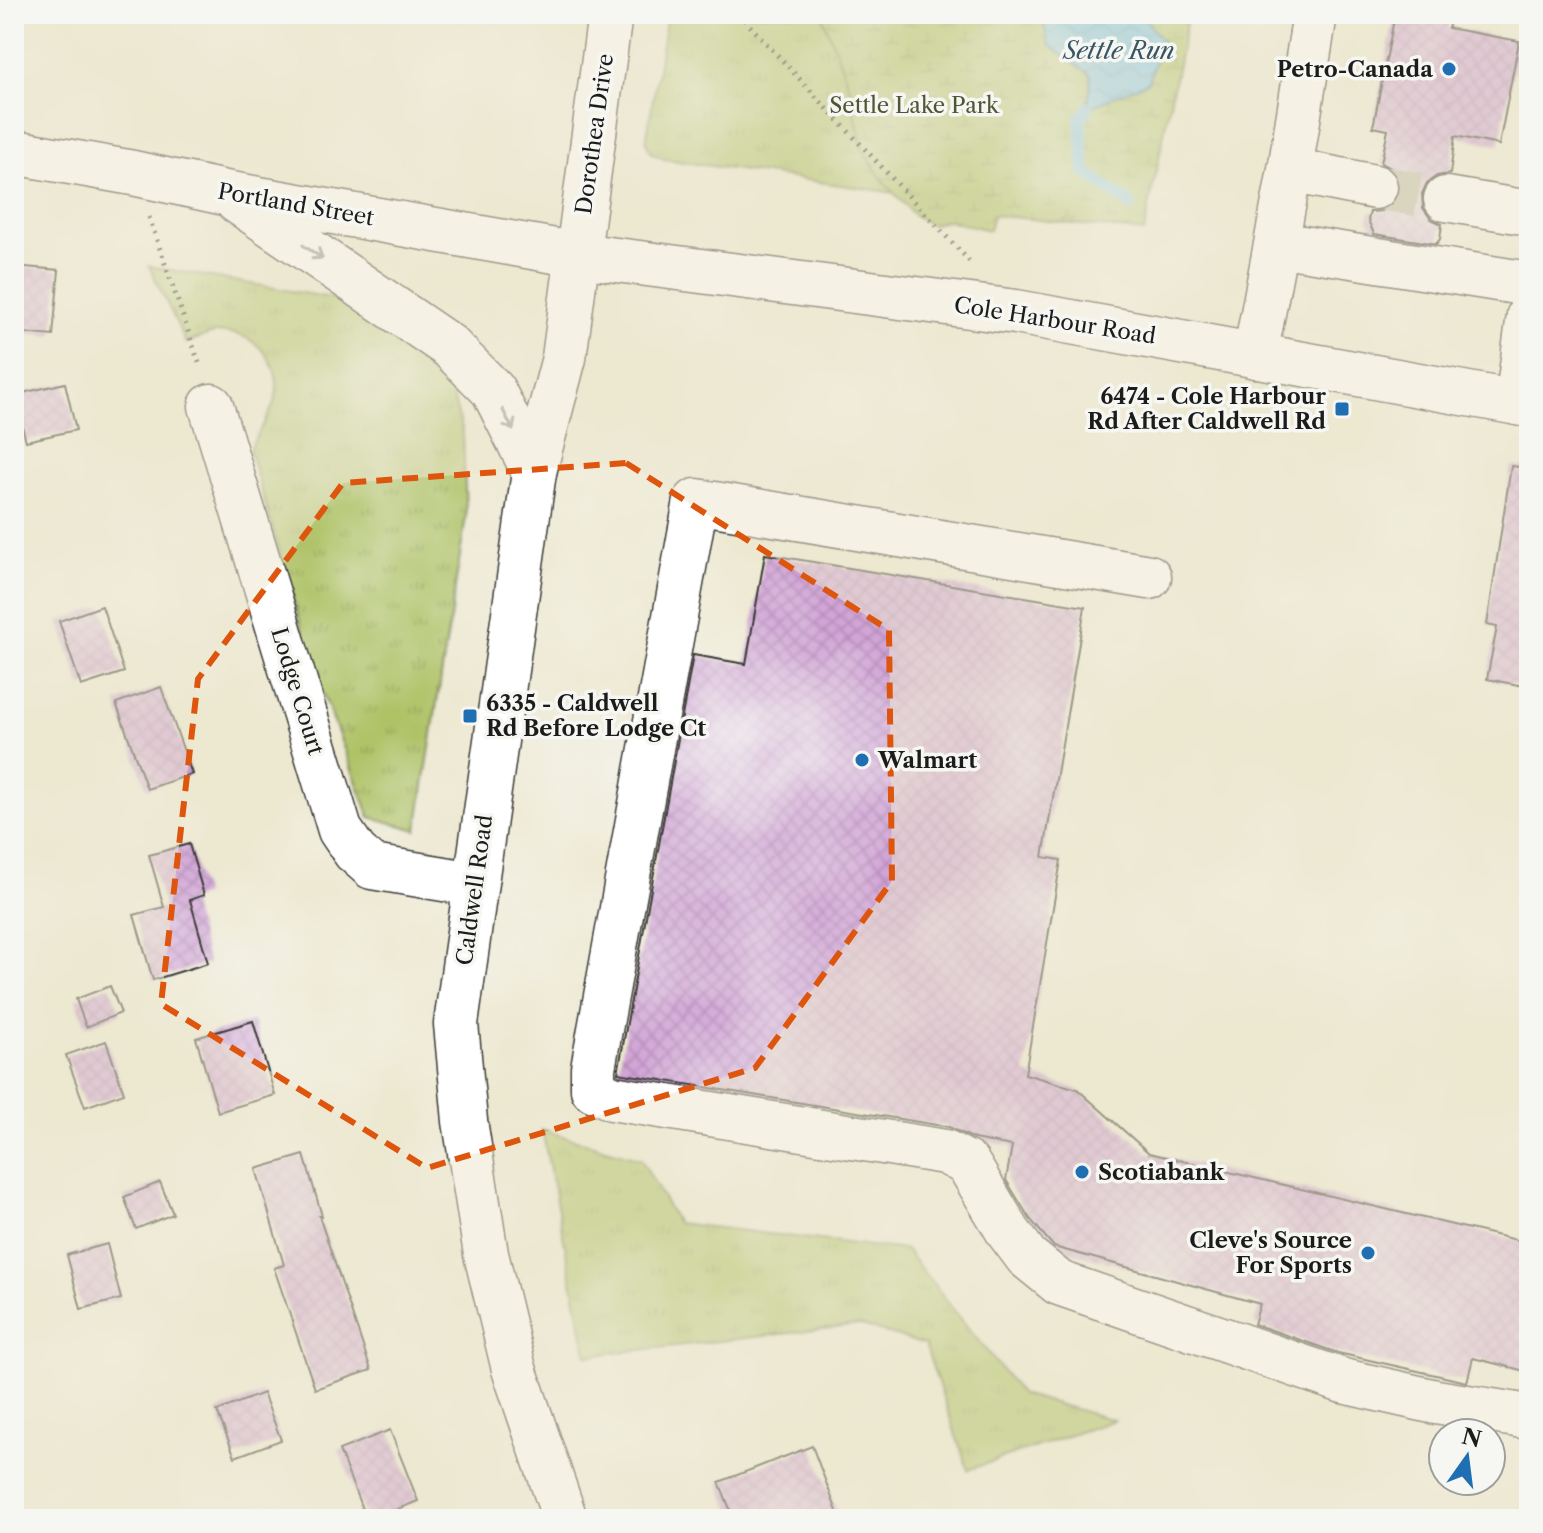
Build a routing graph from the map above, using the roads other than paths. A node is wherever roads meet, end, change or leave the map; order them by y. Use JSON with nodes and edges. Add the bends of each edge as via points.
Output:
{"nodes":[{"id":1,"x":610,"y":14,"type":"edge"},
{"id":2,"x":1315,"y":14,"type":"edge"},
{"id":3,"x":14,"y":152,"type":"edge"},
{"id":4,"x":1290,"y":170,"type":"junction"},
{"id":5,"x":1375,"y":187,"type":"tunnel mouth"},
{"id":6,"x":225,"y":193,"type":"junction"},
{"id":7,"x":1446,"y":199,"type":"tunnel mouth"},
{"id":8,"x":1529,"y":213,"type":"edge"},
{"id":9,"x":1277,"y":244,"type":"junction"},
{"id":10,"x":578,"y":255,"type":"junction"},
{"id":11,"x":1529,"y":284,"type":"edge"},
{"id":12,"x":1529,"y":315,"type":"edge"},
{"id":13,"x":1255,"y":356,"type":"junction"},
{"id":14,"x":1523,"y":404,"type":"edge"},
{"id":15,"x":211,"y":406,"type":"road end"},
{"id":16,"x":534,"y":472,"type":"junction"},
{"id":17,"x":1149,"y":577,"type":"dead end"},
{"id":18,"x":474,"y":884,"type":"junction"},
{"id":19,"x":1529,"y":1417,"type":"edge"},
{"id":20,"x":565,"y":1519,"type":"edge"}],
"edges":[{"from":1,"to":10,"type":"street","name":"Dorothea Drive"},
{"from":2,"to":4,"type":"street"},
{"from":3,"to":6,"type":"street","name":"Portland Street"},
{"from":4,"to":5,"type":"street"},
{"from":4,"to":9,"type":"street"},
{"from":6,"to":10,"type":"street","name":"Portland Street"},
{"from":6,"to":16,"type":"street","one_way":true,"via":[[449,346],[493,390]]},
{"from":7,"to":8,"type":"street"},
{"from":9,"to":11,"type":"street"},
{"from":9,"to":13,"type":"street"},
{"from":10,"to":13,"type":"street","name":"Cole Harbour Road","via":[[1016,312]]},
{"from":10,"to":16,"type":"street","name":"Caldwell Road","via":[[564,358]]},
{"from":12,"to":14,"type":"street"},
{"from":13,"to":14,"type":"street","name":"Cole Harbour Road"},
{"from":15,"to":18,"type":"street","name":"Lodge Court","via":[[340,830],[372,867]]},
{"from":16,"to":18,"type":"street","name":"Caldwell Road"},
{"from":17,"to":19,"type":"street","via":[[696,501],[593,1089],[612,1098],[945,1152],[968,1164],[1027,1257],[1059,1283],[1343,1381]]},
{"from":18,"to":20,"type":"street","name":"Caldwell Road","via":[[456,1024],[465,1121],[486,1254],[514,1369]]}]}
